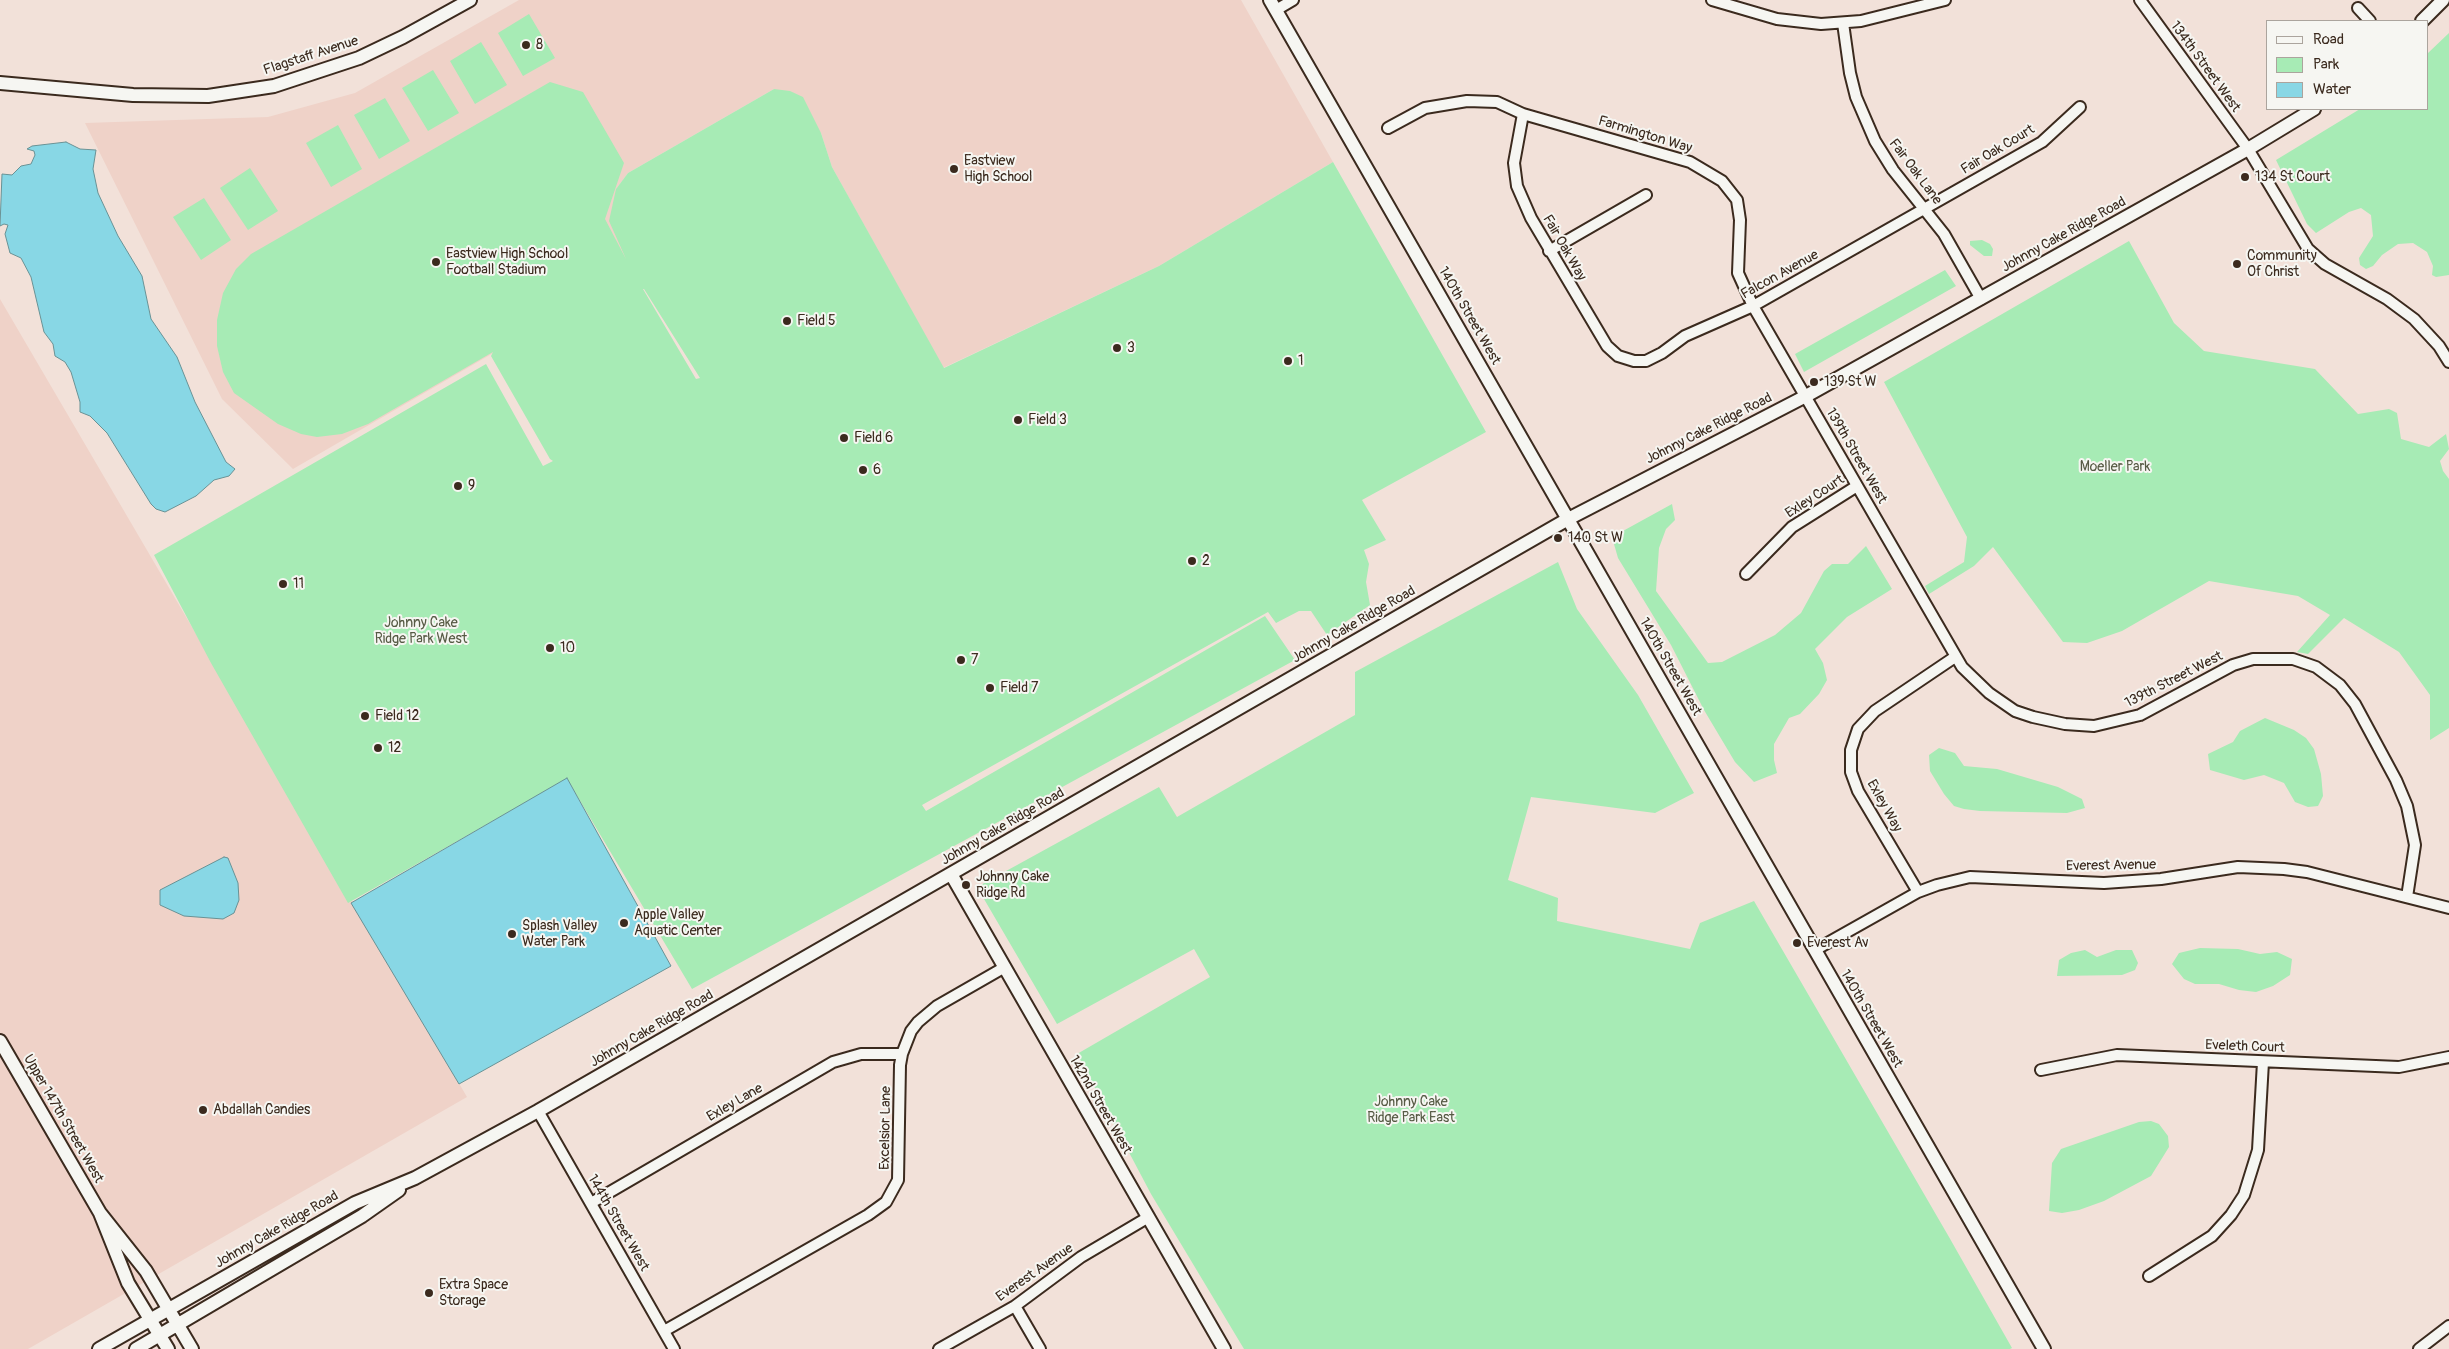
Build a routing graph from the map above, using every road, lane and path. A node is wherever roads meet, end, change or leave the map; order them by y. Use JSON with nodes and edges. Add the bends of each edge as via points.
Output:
{"nodes":[{"id":1,"x":470,"y":0,"type":"edge"},
{"id":2,"x":1293,"y":0,"type":"edge"},
{"id":3,"x":1712,"y":0,"type":"edge"},
{"id":4,"x":1945,"y":0,"type":"edge"},
{"id":5,"x":2140,"y":0,"type":"edge"},
{"id":6,"x":2443,"y":0,"type":"edge"},
{"id":7,"x":1273,"y":5,"type":"edge"},
{"id":8,"x":2358,"y":8,"type":"dead end"},
{"id":9,"x":2369,"y":20,"type":"edge"},
{"id":10,"x":2423,"y":20,"type":"edge"},
{"id":11,"x":1843,"y":23,"type":"junction"},
{"id":12,"x":0,"y":83,"type":"edge"},
{"id":13,"x":2080,"y":108,"type":"dead end"},
{"id":14,"x":2312,"y":110,"type":"edge"},
{"id":15,"x":1523,"y":114,"type":"junction"},
{"id":16,"x":1388,"y":128,"type":"dead end"},
{"id":17,"x":2248,"y":149,"type":"junction"},
{"id":18,"x":1646,"y":195,"type":"dead end"},
{"id":19,"x":1925,"y":209,"type":"junction"},
{"id":20,"x":1549,"y":251,"type":"junction"},
{"id":21,"x":1981,"y":299,"type":"junction"},
{"id":22,"x":1753,"y":306,"type":"junction"},
{"id":23,"x":1646,"y":361,"type":"joint"},
{"id":24,"x":2449,"y":362,"type":"edge"},
{"id":25,"x":1806,"y":396,"type":"junction"},
{"id":26,"x":1858,"y":486,"type":"junction"},
{"id":27,"x":1568,"y":519,"type":"junction"},
{"id":28,"x":1746,"y":574,"type":"dead end"},
{"id":29,"x":1955,"y":657,"type":"junction"},
{"id":30,"x":951,"y":874,"type":"junction"},
{"id":31,"x":1918,"y":892,"type":"junction"},
{"id":32,"x":2407,"y":897,"type":"junction"},
{"id":33,"x":2449,"y":908,"type":"edge"},
{"id":34,"x":1814,"y":950,"type":"junction"},
{"id":35,"x":1005,"y":967,"type":"junction"},
{"id":36,"x":0,"y":1041,"type":"edge"},
{"id":37,"x":902,"y":1054,"type":"junction"},
{"id":38,"x":2449,"y":1057,"type":"edge"},
{"id":39,"x":2263,"y":1062,"type":"junction"},
{"id":40,"x":2041,"y":1070,"type":"dead end"},
{"id":41,"x":538,"y":1111,"type":"junction"},
{"id":42,"x":415,"y":1178,"type":"junction"},
{"id":43,"x":591,"y":1203,"type":"junction"},
{"id":44,"x":100,"y":1213,"type":"junction"},
{"id":45,"x":1147,"y":1218,"type":"junction"},
{"id":46,"x":2149,"y":1276,"type":"dead end"},
{"id":47,"x":1015,"y":1306,"type":"junction"},
{"id":48,"x":159,"y":1315,"type":"junction"},
{"id":49,"x":2449,"y":1326,"type":"edge"},
{"id":50,"x":664,"y":1330,"type":"junction"},
{"id":51,"x":168,"y":1331,"type":"junction"},
{"id":52,"x":98,"y":1349,"type":"edge"},
{"id":53,"x":136,"y":1349,"type":"edge"},
{"id":54,"x":168,"y":1349,"type":"edge"},
{"id":55,"x":192,"y":1349,"type":"edge"},
{"id":56,"x":674,"y":1349,"type":"edge"},
{"id":57,"x":939,"y":1349,"type":"edge"},
{"id":58,"x":1040,"y":1349,"type":"edge"},
{"id":59,"x":1224,"y":1349,"type":"edge"},
{"id":60,"x":2044,"y":1349,"type":"edge"},
{"id":61,"x":2419,"y":1349,"type":"edge"}],
"edges":[{"from":1,"to":12,"type":"street","name":"Flagstaff Avenue","via":[[359,58],[274,86],[208,96],[133,96]]},
{"from":2,"to":7,"type":"street"},
{"from":3,"to":11,"type":"street","via":[[1777,19]]},
{"from":4,"to":11,"type":"street"},
{"from":5,"to":17,"type":"street","name":"134th Street West"},
{"from":6,"to":10,"type":"street"},
{"from":7,"to":27,"type":"street","name":"140th Street West"},
{"from":8,"to":9,"type":"street"},
{"from":11,"to":19,"type":"street","name":"Fair Oak Lane","via":[[1850,73],[1864,119],[1893,170]]},
{"from":13,"to":19,"type":"street","name":"Fair Oak Court","via":[[2042,142]]},
{"from":14,"to":17,"type":"street","name":"Johnny Cake Ridge Road"},
{"from":15,"to":16,"type":"street","name":"Farmington Way","via":[[1497,102],[1466,101],[1426,108]]},
{"from":15,"to":20,"type":"street","name":"Fair Oak Way","via":[[1514,162],[1517,186]]},
{"from":15,"to":22,"type":"street","name":"Farmington Way","via":[[1690,162],[1722,181],[1737,200],[1740,220],[1738,273]]},
{"from":17,"to":21,"type":"street","name":"Johnny Cake Ridge Road"},
{"from":17,"to":24,"type":"street","name":"134th Street West","via":[[2308,249],[2325,264],[2387,299],[2414,319]]},
{"from":18,"to":20,"type":"street"},
{"from":19,"to":21,"type":"street","name":"Fair Oak Lane","via":[[1944,234]]},
{"from":19,"to":22,"type":"street","name":"Falcon Avenue"},
{"from":20,"to":23,"type":"street","name":"Fair Oak Way","via":[[1607,346],[1618,356]]},
{"from":21,"to":25,"type":"street","name":"Johnny Cake Ridge Road"},
{"from":22,"to":23,"type":"street","name":"Falcon Avenue","via":[[1694,332]]},
{"from":22,"to":25,"type":"street","name":"Farmington Way"},
{"from":25,"to":26,"type":"street","name":"139th Street West"},
{"from":25,"to":27,"type":"street","name":"Johnny Cake Ridge Road"},
{"from":26,"to":28,"type":"street","name":"Exley Court","via":[[1792,527]]},
{"from":26,"to":29,"type":"street","name":"139th Street West"},
{"from":27,"to":30,"type":"street","name":"Johnny Cake Ridge Road"},
{"from":27,"to":34,"type":"street","name":"140th Street West"},
{"from":29,"to":31,"type":"street","name":"Exley Way","via":[[1875,711],[1858,729],[1851,750],[1851,772],[1858,791]]},
{"from":29,"to":32,"type":"street","name":"139th Street West","via":[[1989,693],[2015,711],[2087,726],[2140,716],[2232,665],[2253,659],[2293,659],[2316,667],[2340,685],[2356,704],[2407,806],[2415,845]]},
{"from":30,"to":35,"type":"street","name":"142nd Street West"},
{"from":30,"to":41,"type":"street","name":"Johnny Cake Ridge Road"},
{"from":31,"to":32,"type":"street","name":"Everest Avenue","via":[[1970,877],[2122,882],[2238,867],[2307,872]]},
{"from":31,"to":34,"type":"street","name":"Everest Avenue"},
{"from":32,"to":33,"type":"street","name":"Everest Avenue"},
{"from":34,"to":60,"type":"street","name":"140th Street West"},
{"from":35,"to":37,"type":"street","name":"Excelsior Lane","via":[[928,1013],[911,1031]]},
{"from":35,"to":45,"type":"street","name":"142nd Street West"},
{"from":36,"to":44,"type":"street","name":"Upper 147th Street West"},
{"from":37,"to":43,"type":"street","name":"Exley Lane","via":[[861,1054],[833,1062]]},
{"from":37,"to":50,"type":"street","name":"Excelsior Lane","via":[[900,1166],[896,1187],[886,1202]]},
{"from":38,"to":39,"type":"street","name":"Eveleth Court","via":[[2399,1066]]},
{"from":39,"to":40,"type":"street","name":"Eveleth Court","via":[[2116,1055]]},
{"from":39,"to":46,"type":"street","via":[[2258,1150],[2244,1195],[2231,1216],[2212,1236]]},
{"from":41,"to":42,"type":"street","name":"Johnny Cake Ridge Road"},
{"from":41,"to":43,"type":"street","name":"144th Street West"},
{"from":42,"to":48,"type":"street","name":"Johnny Cake Ridge Road","via":[[355,1203]]},
{"from":42,"to":51,"type":"street","name":"Johnny Cake Ridge Road","via":[[362,1216]]},
{"from":43,"to":50,"type":"street","name":"144th Street West"},
{"from":44,"to":48,"type":"street","name":"Upper 147th Street West","via":[[128,1282]]},
{"from":44,"to":48,"type":"street","name":"Upper 147th Street West","via":[[146,1271]]},
{"from":45,"to":47,"type":"street","name":"Everest Avenue","via":[[1081,1257]]},
{"from":45,"to":59,"type":"street","name":"142nd Street West"},
{"from":47,"to":57,"type":"street","name":"Everest Avenue"},
{"from":47,"to":58,"type":"street"},
{"from":48,"to":51,"type":"street","name":"Upper 147th Street West"},
{"from":48,"to":51,"type":"street","name":"Upper 147th Street West"},
{"from":48,"to":52,"type":"street","name":"Johnny Cake Ridge Road"},
{"from":49,"to":61,"type":"street"},
{"from":50,"to":56,"type":"street","name":"144th Street West"},
{"from":51,"to":53,"type":"street","name":"Johnny Cake Ridge Road"},
{"from":51,"to":54,"type":"street","name":"Upper 147th Street West"},
{"from":51,"to":55,"type":"street","name":"Upper 147th Street West"}]}
